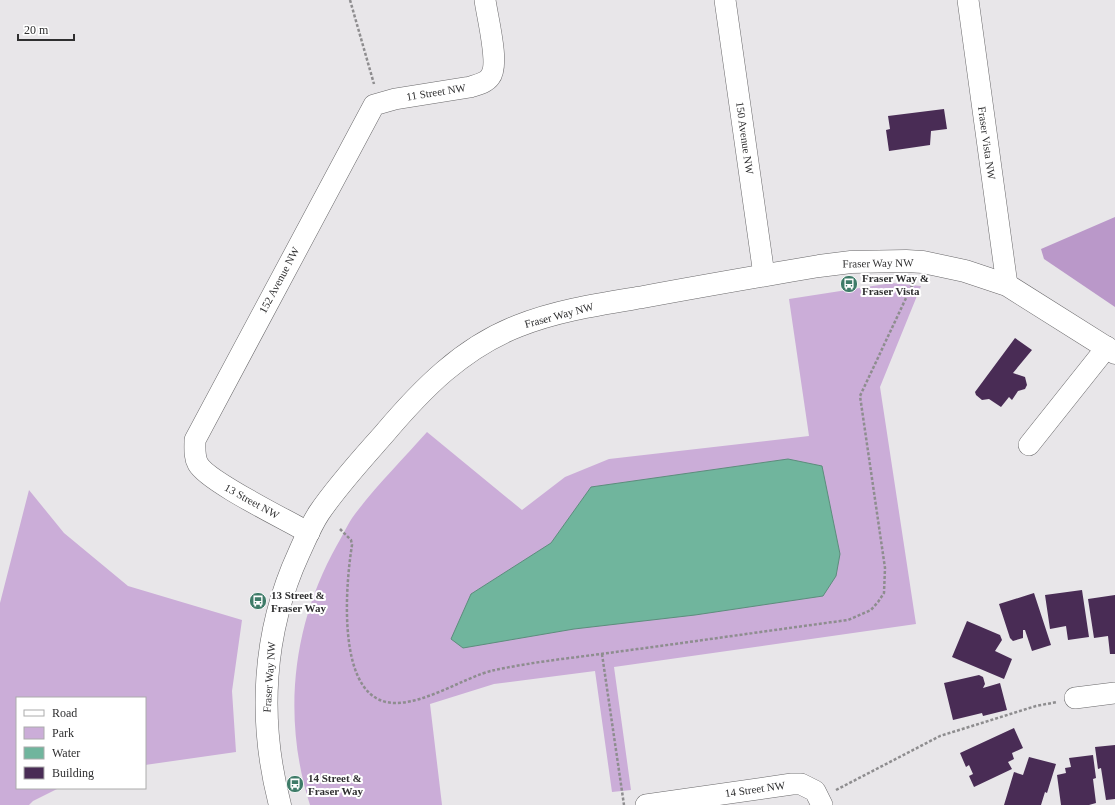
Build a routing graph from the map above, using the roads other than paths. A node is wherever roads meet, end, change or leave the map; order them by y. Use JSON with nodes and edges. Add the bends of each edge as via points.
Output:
{"nodes":[{"id":1,"x":485,"y":0,"type":"edge"},
{"id":2,"x":725,"y":0,"type":"edge"},
{"id":3,"x":974,"y":1,"type":"edge"},
{"id":4,"x":380,"y":102,"type":"joint"},
{"id":5,"x":764,"y":275,"type":"junction"},
{"id":6,"x":1007,"y":286,"type":"junction"},
{"id":7,"x":1111,"y":350,"type":"edge"},
{"id":8,"x":1029,"y":445,"type":"dead end"},
{"id":9,"x":198,"y":464,"type":"joint"},
{"id":10,"x":308,"y":533,"type":"junction"},
{"id":11,"x":1115,"y":693,"type":"edge"},
{"id":12,"x":1075,"y":698,"type":"road end"},
{"id":13,"x":819,"y":798,"type":"edge"},
{"id":14,"x":280,"y":805,"type":"edge"},
{"id":15,"x":646,"y":805,"type":"edge"}],
"edges":[{"from":1,"to":4,"type":"street","name":"11 Street NW","via":[[494,67],[490,77],[470,87]]},
{"from":2,"to":5,"type":"street","name":"150 Avenue NW"},
{"from":3,"to":6,"type":"street","name":"Fraser Vista NW"},
{"from":4,"to":9,"type":"street","name":"152 Avenue NW","via":[[369,112],[198,431],[195,452]]},
{"from":5,"to":6,"type":"street","name":"Fraser Way NW","via":[[850,262],[882,260],[922,262],[965,272]]},
{"from":5,"to":10,"type":"street","name":"Fraser Way NW","via":[[563,312],[516,326],[492,338],[465,354],[417,397],[336,491],[318,514]]},
{"from":6,"to":7,"type":"street","name":"Fraser Way NW"},
{"from":7,"to":8,"type":"street","name":"Fraser Way NW"},
{"from":9,"to":10,"type":"street","name":"13 Street NW","via":[[212,479]]},
{"from":10,"to":14,"type":"street","name":"Fraser Way NW","via":[[282,597],[268,661],[266,722],[273,778]]},
{"from":11,"to":12,"type":"street"},
{"from":13,"to":15,"type":"street","name":"14 Street NW","via":[[801,784],[792,784]]}]}
